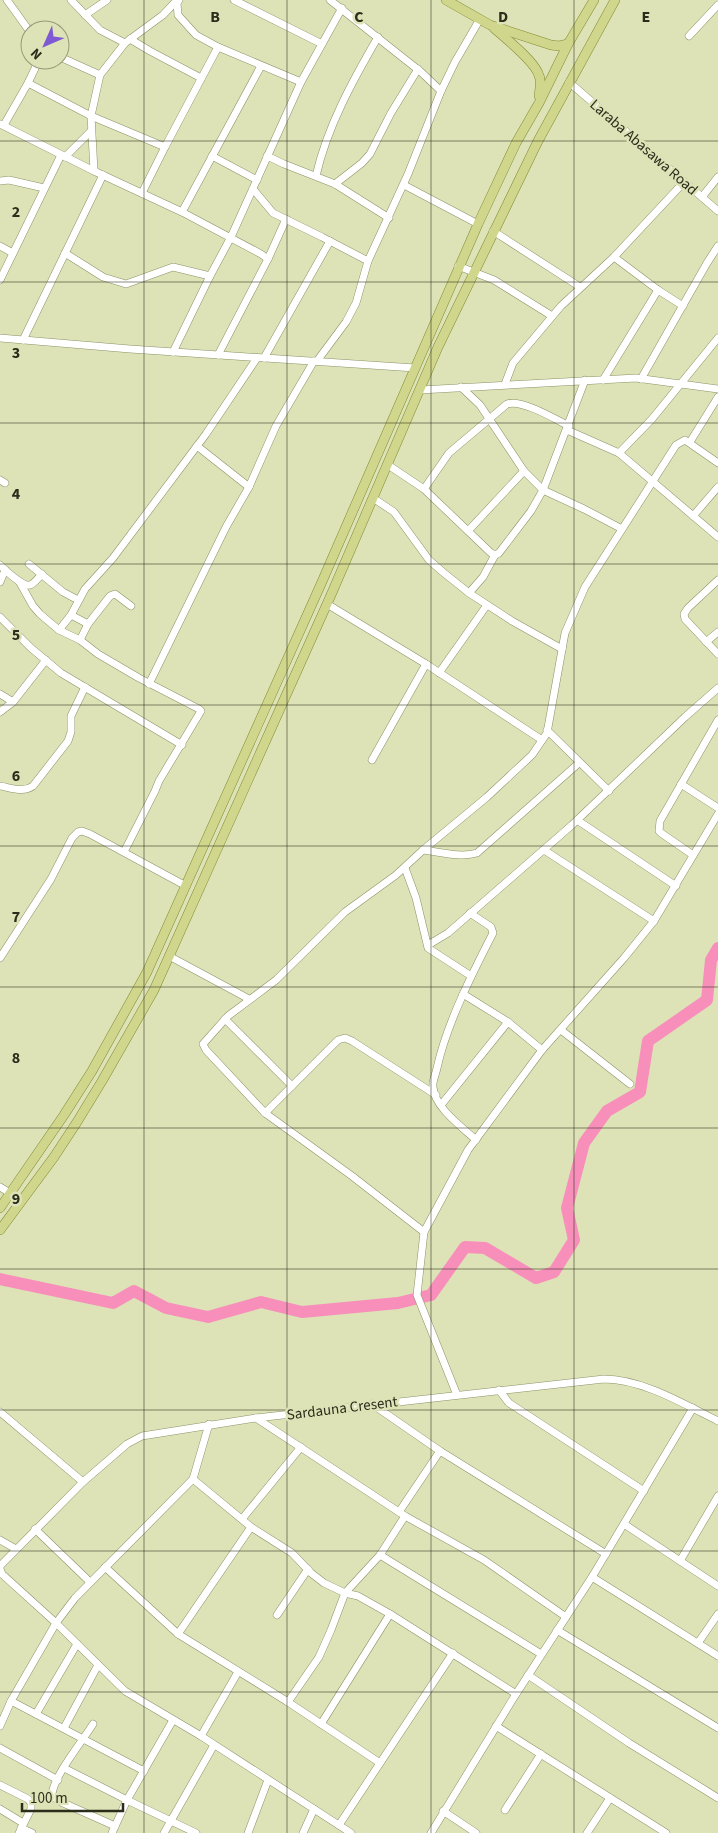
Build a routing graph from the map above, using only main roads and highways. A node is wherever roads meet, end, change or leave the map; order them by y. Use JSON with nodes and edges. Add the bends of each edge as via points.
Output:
{"nodes":[{"id":1,"x":446,"y":0,"type":"edge"},
{"id":2,"x":594,"y":0,"type":"edge"},
{"id":3,"x":615,"y":0,"type":"edge"},
{"id":4,"x":490,"y":25,"type":"junction"},
{"id":5,"x":568,"y":44,"type":"junction"},
{"id":6,"x":539,"y":103,"type":"junction"},
{"id":7,"x":0,"y":1208,"type":"edge"},
{"id":8,"x":0,"y":1230,"type":"edge"}],
"edges":[{"from":1,"to":4,"type":"main road"},
{"from":2,"to":5,"type":"main road"},
{"from":3,"to":8,"type":"main road","via":[[538,141],[438,348],[154,990],[54,1157]]},
{"from":4,"to":5,"type":"main road","via":[[551,45]]},
{"from":4,"to":6,"type":"main road","via":[[538,71]]},
{"from":5,"to":6,"type":"main road"},
{"from":6,"to":7,"type":"main road","via":[[458,266],[321,584],[147,972],[64,1115]]}]}
